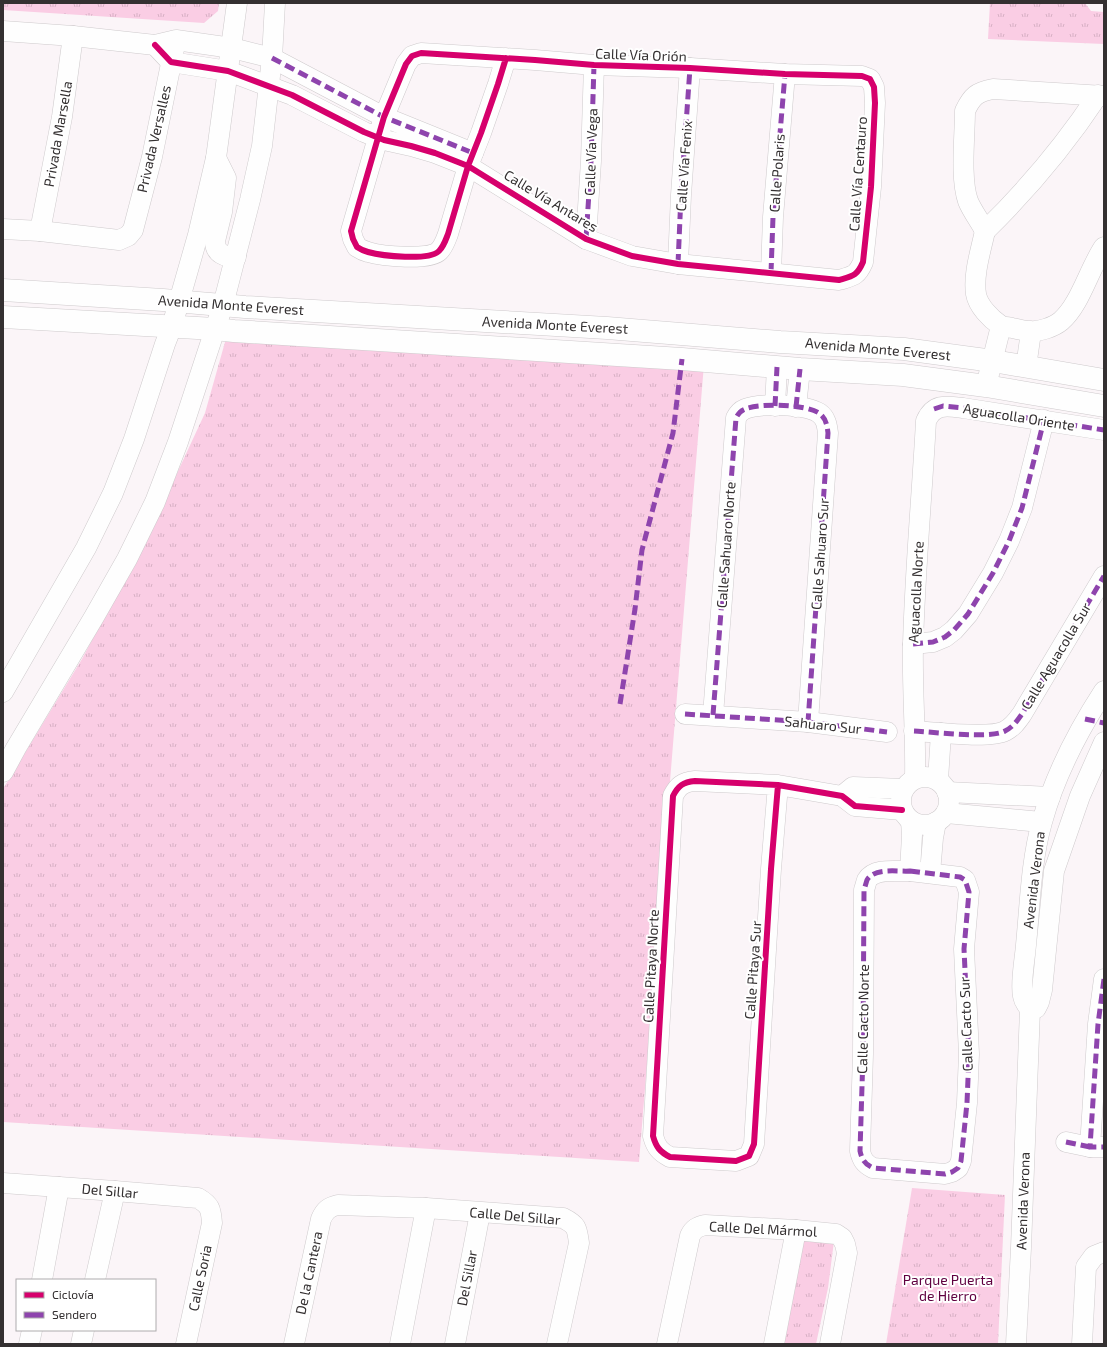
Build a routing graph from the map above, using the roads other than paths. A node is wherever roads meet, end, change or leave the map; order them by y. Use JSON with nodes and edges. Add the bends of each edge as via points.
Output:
{"nodes":[{"id":1,"x":237,"y":3,"type":"edge"},
{"id":2,"x":275,"y":3,"type":"edge"},
{"id":3,"x":3,"y":31,"type":"edge"},
{"id":4,"x":73,"y":36,"type":"junction"},
{"id":5,"x":176,"y":40,"type":"junction"},
{"id":6,"x":155,"y":45,"type":"junction"},
{"id":7,"x":232,"y":48,"type":"junction"},
{"id":8,"x":272,"y":58,"type":"junction"},
{"id":9,"x":506,"y":58,"type":"junction"},
{"id":10,"x":172,"y":62,"type":"junction"},
{"id":11,"x":594,"y":66,"type":"junction"},
{"id":12,"x":690,"y":68,"type":"junction"},
{"id":13,"x":228,"y":71,"type":"junction"},
{"id":14,"x":785,"y":74,"type":"junction"},
{"id":15,"x":870,"y":79,"type":"joint"},
{"id":16,"x":269,"y":85,"type":"junction"},
{"id":17,"x":1101,"y":95,"type":"edge"},
{"id":18,"x":384,"y":117,"type":"junction"},
{"id":19,"x":379,"y":138,"type":"junction"},
{"id":20,"x":216,"y":158,"type":"junction"},
{"id":21,"x":470,"y":159,"type":"junction"},
{"id":22,"x":3,"y":229,"type":"edge"},
{"id":23,"x":40,"y":231,"type":"junction"},
{"id":24,"x":985,"y":231,"type":"junction"},
{"id":25,"x":586,"y":239,"type":"junction"},
{"id":26,"x":1104,"y":247,"type":"edge"},
{"id":27,"x":236,"y":257,"type":"junction"},
{"id":28,"x":678,"y":264,"type":"junction"},
{"id":29,"x":859,"y":272,"type":"joint"},
{"id":30,"x":771,"y":273,"type":"junction"},
{"id":31,"x":3,"y":290,"type":"edge"},
{"id":32,"x":179,"y":302,"type":"junction"},
{"id":33,"x":223,"y":305,"type":"junction"},
{"id":34,"x":3,"y":317,"type":"edge"},
{"id":35,"x":172,"y":326,"type":"junction"},
{"id":36,"x":1001,"y":326,"type":"junction"},
{"id":37,"x":215,"y":329,"type":"junction"},
{"id":38,"x":1031,"y":332,"type":"junction"},
{"id":39,"x":780,"y":342,"type":"junction"},
{"id":40,"x":993,"y":361,"type":"junction"},
{"id":41,"x":777,"y":367,"type":"junction"},
{"id":42,"x":1026,"y":367,"type":"junction"},
{"id":43,"x":800,"y":369,"type":"junction"},
{"id":44,"x":1104,"y":380,"type":"edge"},
{"id":45,"x":986,"y":386,"type":"junction"},
{"id":46,"x":785,"y":406,"type":"junction"},
{"id":47,"x":1104,"y":406,"type":"edge"},
{"id":48,"x":934,"y":409,"type":"joint"},
{"id":49,"x":1044,"y":420,"type":"junction"},
{"id":50,"x":1104,"y":430,"type":"edge"},
{"id":51,"x":1104,"y":576,"type":"edge"},
{"id":52,"x":913,"y":644,"type":"junction"},
{"id":53,"x":1104,"y":691,"type":"edge"},
{"id":54,"x":3,"y":692,"type":"edge"},
{"id":55,"x":685,"y":714,"type":"dead end"},
{"id":56,"x":713,"y":715,"type":"junction"},
{"id":57,"x":1095,"y":721,"type":"edge"},
{"id":58,"x":808,"y":722,"type":"junction"},
{"id":59,"x":914,"y":731,"type":"junction"},
{"id":60,"x":887,"y":732,"type":"dead end"},
{"id":61,"x":941,"y":733,"type":"junction"},
{"id":62,"x":1104,"y":742,"type":"edge"},
{"id":63,"x":10,"y":743,"type":"edge"},
{"id":64,"x":3,"y":772,"type":"edge"},
{"id":65,"x":909,"y":784,"type":"junction"},
{"id":66,"x":778,"y":785,"type":"junction"},
{"id":67,"x":942,"y":786,"type":"junction"},
{"id":68,"x":842,"y":796,"type":"junction"},
{"id":69,"x":1050,"y":797,"type":"junction"},
{"id":70,"x":906,"y":815,"type":"junction"},
{"id":71,"x":941,"y":817,"type":"junction"},
{"id":72,"x":1041,"y":822,"type":"junction"},
{"id":73,"x":910,"y":872,"type":"junction"},
{"id":74,"x":930,"y":873,"type":"junction"},
{"id":75,"x":1104,"y":979,"type":"edge"},
{"id":76,"x":1030,"y":1009,"type":"junction"},
{"id":77,"x":1066,"y":1142,"type":"dead end"},
{"id":78,"x":1097,"y":1147,"type":"edge"},
{"id":79,"x":749,"y":1156,"type":"joint"},
{"id":80,"x":958,"y":1168,"type":"joint"},
{"id":81,"x":3,"y":1183,"type":"edge"},
{"id":82,"x":59,"y":1186,"type":"junction"},
{"id":83,"x":116,"y":1191,"type":"junction"},
{"id":84,"x":331,"y":1206,"type":"joint"},
{"id":85,"x":426,"y":1208,"type":"junction"},
{"id":86,"x":211,"y":1212,"type":"joint"},
{"id":87,"x":480,"y":1213,"type":"junction"},
{"id":88,"x":796,"y":1230,"type":"junction"},
{"id":89,"x":1104,"y":1252,"type":"edge"},
{"id":90,"x":42,"y":1279,"type":"edge"},
{"id":91,"x":95,"y":1279,"type":"edge"},
{"id":92,"x":32,"y":1331,"type":"edge"},
{"id":93,"x":84,"y":1331,"type":"edge"},
{"id":94,"x":29,"y":1344,"type":"edge"},
{"id":95,"x":81,"y":1344,"type":"edge"},
{"id":96,"x":186,"y":1344,"type":"edge"},
{"id":97,"x":294,"y":1344,"type":"edge"},
{"id":98,"x":400,"y":1344,"type":"edge"},
{"id":99,"x":455,"y":1344,"type":"edge"},
{"id":100,"x":557,"y":1344,"type":"edge"},
{"id":101,"x":667,"y":1344,"type":"edge"},
{"id":102,"x":774,"y":1344,"type":"edge"},
{"id":103,"x":830,"y":1344,"type":"edge"},
{"id":104,"x":1016,"y":1344,"type":"edge"},
{"id":105,"x":1082,"y":1344,"type":"edge"}],
"edges":[{"from":1,"to":7,"type":"street"},
{"from":2,"to":8,"type":"street"},
{"from":3,"to":4,"type":"street"},
{"from":4,"to":6,"type":"street"},
{"from":4,"to":23,"type":"street","name":"Privada Marsella","via":[[62,117]]},
{"from":5,"to":6,"type":"street"},
{"from":5,"to":7,"type":"street","name":"Calle Vía Antares"},
{"from":5,"to":10,"type":"street","name":"Privada Versalles"},
{"from":6,"to":10,"type":"street"},
{"from":7,"to":8,"type":"street","name":"Calle Vía Antares"},
{"from":7,"to":13,"type":"street"},
{"from":8,"to":16,"type":"street"},
{"from":8,"to":18,"type":"street","name":"Calle Vía Antares"},
{"from":9,"to":11,"type":"street","name":"Calle Vía Orión"},
{"from":9,"to":18,"type":"street","name":"Calle Vía Orión","via":[[421,53],[412,56],[406,64]]},
{"from":9,"to":21,"type":"street"},
{"from":10,"to":13,"type":"street","name":"Calle Vía Antares"},
{"from":10,"to":23,"type":"street","name":"Privada Versalles","via":[[152,157],[133,230],[119,240]]},
{"from":11,"to":12,"type":"street","name":"Calle Vía Orión"},
{"from":11,"to":25,"type":"street","name":"Calle Vía Vega"},
{"from":12,"to":14,"type":"street","name":"Calle Vía Orión"},
{"from":12,"to":28,"type":"street","name":"Calle Vía Fenix"},
{"from":13,"to":16,"type":"street","name":"Calle Vía Antares"},
{"from":13,"to":20,"type":"street"},
{"from":14,"to":15,"type":"street","name":"Calle Vía Orión","via":[[862,76]]},
{"from":14,"to":30,"type":"street","name":"Calle Polaris"},
{"from":15,"to":29,"type":"street","name":"Calle Vía Centauro","via":[[874,87],[875,103],[871,187],[863,262]]},
{"from":16,"to":19,"type":"street","name":"Calle Vía Antares"},
{"from":16,"to":27,"type":"street","via":[[262,146]]},
{"from":17,"to":24,"type":"street","via":[[1053,158]]},
{"from":17,"to":24,"type":"street","via":[[993,89],[975,94],[965,111],[964,176],[969,202]]},
{"from":18,"to":19,"type":"street"},
{"from":18,"to":21,"type":"street","name":"Calle Vía Antares"},
{"from":19,"to":21,"type":"street","name":"Calle Vía Antares","via":[[435,153]]},
{"from":19,"to":21,"type":"street","via":[[352,231],[357,247],[367,252],[418,257],[439,251],[448,234]]},
{"from":20,"to":27,"type":"street","via":[[226,178],[215,245],[221,255]]},
{"from":20,"to":32,"type":"street"},
{"from":21,"to":25,"type":"street","name":"Calle Vía Antares"},
{"from":22,"to":23,"type":"street"},
{"from":24,"to":36,"type":"street","via":[[976,277],[976,295],[981,306]]},
{"from":25,"to":28,"type":"street","name":"Calle Vía Antares","via":[[632,256]]},
{"from":26,"to":38,"type":"street","via":[[1072,308],[1061,321],[1046,329]]},
{"from":27,"to":33,"type":"street"},
{"from":28,"to":30,"type":"street","name":"Calle Vía Antares"},
{"from":29,"to":30,"type":"street","name":"Calle Vía Antares","via":[[839,280]]},
{"from":31,"to":32,"type":"main road","name":"Avenida Monte Everest"},
{"from":32,"to":33,"type":"main road","name":"Avenida Monte Everest"},
{"from":32,"to":35,"type":"street"},
{"from":33,"to":37,"type":"street"},
{"from":33,"to":39,"type":"main road","name":"Avenida Monte Everest","via":[[607,328]]},
{"from":34,"to":35,"type":"main road","name":"Avenida Monte Everest"},
{"from":35,"to":37,"type":"main road","name":"Avenida Monte Everest"},
{"from":35,"to":54,"type":"street","via":[[113,493],[86,548]]},
{"from":36,"to":38,"type":"street"},
{"from":36,"to":40,"type":"street"},
{"from":37,"to":41,"type":"main road","name":"Avenida Monte Everest"},
{"from":37,"to":63,"type":"street","via":[[178,442],[155,502],[124,565],[94,617]]},
{"from":38,"to":42,"type":"street"},
{"from":39,"to":40,"type":"main road","name":"Avenida Monte Everest","via":[[904,349]]},
{"from":39,"to":41,"type":"main road"},
{"from":40,"to":42,"type":"main road","name":"Avenida Monte Everest"},
{"from":40,"to":45,"type":"street"},
{"from":41,"to":43,"type":"main road","name":"Avenida Monte Everest"},
{"from":41,"to":46,"type":"street"},
{"from":42,"to":44,"type":"main road","name":"Avenida Monte Everest"},
{"from":43,"to":45,"type":"main road","name":"Avenida Monte Everest","via":[[903,375]]},
{"from":43,"to":46,"type":"street"},
{"from":45,"to":47,"type":"main road","name":"Avenida Monte Everest"},
{"from":46,"to":56,"type":"street","name":"Calle Sahuaro Norte","via":[[745,409],[736,418],[734,426]]},
{"from":46,"to":58,"type":"street","name":"Calle Sahuaro Sur","via":[[819,413],[824,418],[828,432]]},
{"from":48,"to":49,"type":"street","name":"Aguacolla Oriente","via":[[943,406],[963,408]]},
{"from":48,"to":52,"type":"street","name":"Aguacolla Norte","via":[[926,421]]},
{"from":49,"to":50,"type":"street","name":"Aguacolla Oriente"},
{"from":49,"to":52,"type":"street","via":[[1022,508],[993,573],[968,614],[954,630],[933,642]]},
{"from":51,"to":61,"type":"street","name":"Calle Aguacolla Sur","via":[[1013,726],[1004,732],[990,735]]},
{"from":52,"to":59,"type":"street","name":"Aguacolla Norte"},
{"from":53,"to":57,"type":"street","name":"Avenida Verona"},
{"from":55,"to":56,"type":"street","name":"Sahuaro Sur"},
{"from":56,"to":58,"type":"street","name":"Sahuaro Sur"},
{"from":57,"to":69,"type":"street","name":"Avenida Verona","via":[[1068,753]]},
{"from":58,"to":60,"type":"street","name":"Sahuaro Sur"},
{"from":59,"to":61,"type":"street"},
{"from":59,"to":65,"type":"street","name":"Aguacolla Norte","via":[[916,750]]},
{"from":61,"to":67,"type":"street"},
{"from":62,"to":76,"type":"street","name":"Avenida Verona","via":[[1080,796],[1054,871],[1040,1002],[1036,1008]]},
{"from":63,"to":64,"type":"street"},
{"from":65,"to":67,"type":"street","via":[[922,776],[930,777]]},
{"from":65,"to":68,"type":"street","via":[[853,787]]},
{"from":65,"to":70,"type":"street","via":[[901,796],[900,803]]},
{"from":66,"to":68,"type":"street"},
{"from":66,"to":79,"type":"street","name":"Calle Pitaya Sur","via":[[754,1144]]},
{"from":66,"to":79,"type":"street","name":"Calle Pitaya Norte","via":[[685,782],[677,788],[673,796],[653,1136],[656,1146],[670,1157],[736,1161]]},
{"from":67,"to":69,"type":"street"},
{"from":67,"to":71,"type":"street","via":[[949,799]]},
{"from":68,"to":70,"type":"street","via":[[855,806]]},
{"from":69,"to":72,"type":"street","name":"Avenida Verona"},
{"from":70,"to":71,"type":"street","via":[[923,825],[930,825]]},
{"from":70,"to":73,"type":"street","via":[[912,835]]},
{"from":71,"to":72,"type":"street"},
{"from":71,"to":74,"type":"street","via":[[933,838]]},
{"from":72,"to":76,"type":"street","name":"Avenida Verona","via":[[1034,858],[1023,975],[1023,996]]},
{"from":73,"to":74,"type":"street"},
{"from":73,"to":80,"type":"street","name":"Calle Cacto Norte","via":[[874,874],[867,880],[864,890],[860,1151],[862,1159],[873,1168],[945,1174]]},
{"from":74,"to":80,"type":"street","name":"Calle Cacto Sur","via":[[960,877],[965,880],[969,892],[964,949],[969,1054],[963,1152]]},
{"from":75,"to":78,"type":"street","via":[[1098,1024]]},
{"from":76,"to":104,"type":"street","name":"Avenida Verona"},
{"from":77,"to":78,"type":"street"},
{"from":81,"to":82,"type":"street","name":"Del Sillar"},
{"from":82,"to":83,"type":"street","name":"Del Sillar"},
{"from":82,"to":90,"type":"street"},
{"from":83,"to":86,"type":"street","name":"Del Sillar","via":[[198,1198],[207,1203]]},
{"from":83,"to":91,"type":"street"},
{"from":84,"to":85,"type":"street","name":"Calle Del Sillar"},
{"from":84,"to":97,"type":"street","name":"De la Cantera","via":[[324,1210],[321,1218]]},
{"from":85,"to":87,"type":"street","name":"Calle Del Sillar"},
{"from":85,"to":98,"type":"street"},
{"from":86,"to":96,"type":"street","name":"Calle Soria","via":[[212,1223]]},
{"from":87,"to":99,"type":"street","name":"Del Sillar"},
{"from":87,"to":100,"type":"street","name":"Calle Del Sillar","via":[[563,1218],[573,1223],[578,1232],[579,1243]]},
{"from":88,"to":101,"type":"street","name":"Calle Del Mármol","via":[[705,1225],[692,1230]]},
{"from":88,"to":102,"type":"street"},
{"from":88,"to":103,"type":"street","name":"Calle Del Mármol","via":[[836,1234],[845,1244],[847,1253]]},
{"from":89,"to":105,"type":"street","via":[[1094,1256],[1086,1267]]},
{"from":92,"to":94,"type":"street"},
{"from":93,"to":95,"type":"street"}]}
